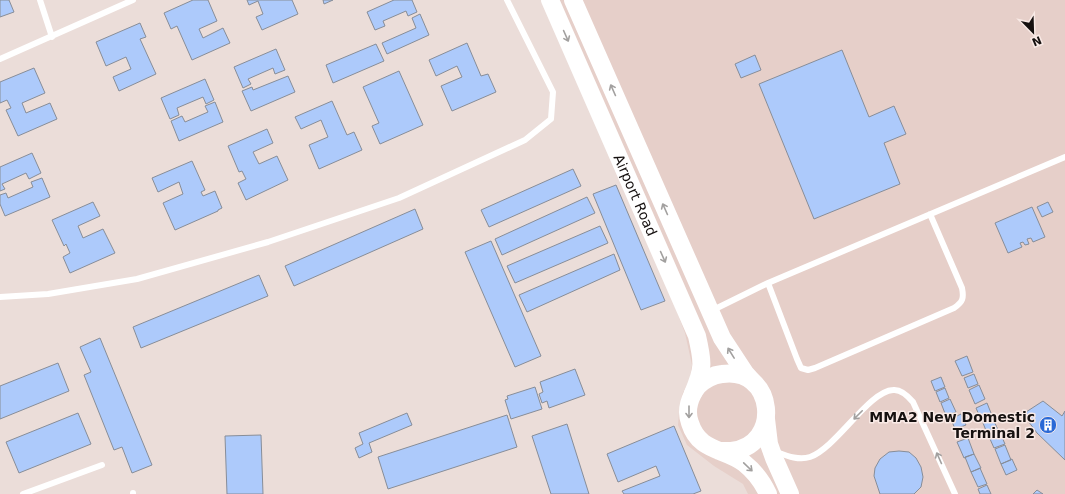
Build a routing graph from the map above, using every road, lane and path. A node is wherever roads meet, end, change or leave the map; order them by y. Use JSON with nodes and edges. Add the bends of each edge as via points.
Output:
{"nodes":[{"id":1,"x":40,"y":0,"type":"edge"},
{"id":2,"x":133,"y":0,"type":"edge"},
{"id":3,"x":507,"y":0,"type":"edge"},
{"id":4,"x":550,"y":0,"type":"edge"},
{"id":5,"x":573,"y":0,"type":"edge"},
{"id":6,"x":52,"y":37,"type":"junction"},
{"id":7,"x":0,"y":59,"type":"edge"},
{"id":8,"x":1065,"y":157,"type":"edge"},
{"id":9,"x":930,"y":214,"type":"junction"},
{"id":10,"x":768,"y":283,"type":"junction"},
{"id":11,"x":0,"y":298,"type":"edge"},
{"id":12,"x":710,"y":312,"type":"junction"},
{"id":13,"x":754,"y":384,"type":"junction"},
{"id":14,"x":693,"y":393,"type":"junction"},
{"id":15,"x":766,"y":419,"type":"junction"},
{"id":16,"x":771,"y":450,"type":"junction"},
{"id":17,"x":719,"y":451,"type":"junction"},
{"id":18,"x":102,"y":465,"type":"dead end"},
{"id":19,"x":23,"y":494,"type":"edge"},
{"id":20,"x":768,"y":494,"type":"edge"},
{"id":21,"x":790,"y":494,"type":"edge"},
{"id":22,"x":955,"y":494,"type":"edge"}],
"edges":[{"from":1,"to":6,"type":"lane"},
{"from":2,"to":6,"type":"lane"},
{"from":3,"to":11,"type":"lane","via":[[553,92],[551,119],[525,140],[399,198],[268,242],[137,279],[48,294]]},
{"from":4,"to":14,"type":"main road","name":"Airport Road","one_way":true,"via":[[697,336],[702,359],[700,376]]},
{"from":12,"to":5,"type":"main road","name":"Airport Road","one_way":true},
{"from":6,"to":7,"type":"lane"},
{"from":8,"to":9,"type":"lane"},
{"from":9,"to":10,"type":"lane"},
{"from":9,"to":10,"type":"lane","via":[[962,288],[964,296],[961,304],[815,368],[801,368]]},
{"from":10,"to":12,"type":"lane"},
{"from":13,"to":12,"type":"main road","name":"Airport Road","one_way":true,"via":[[732,356]]},
{"from":13,"to":14,"type":"main road","via":[[743,376],[729,373],[715,375],[702,382]]},
{"from":13,"to":15,"type":"main road","via":[[762,394],[766,406]]},
{"from":14,"to":17,"type":"main road","one_way":true,"via":[[688,407],[689,422],[695,435],[706,445]]},
{"from":15,"to":16,"type":"main road"},
{"from":15,"to":17,"type":"main road","via":[[762,431],[744,448]]},
{"from":16,"to":21,"type":"main road"},
{"from":22,"to":16,"type":"lane","one_way":true,"via":[[913,402],[901,391],[892,390],[871,402],[818,453],[800,458]]},
{"from":17,"to":20,"type":"main road","one_way":true,"via":[[743,462]]},
{"from":18,"to":19,"type":"lane"}]}
